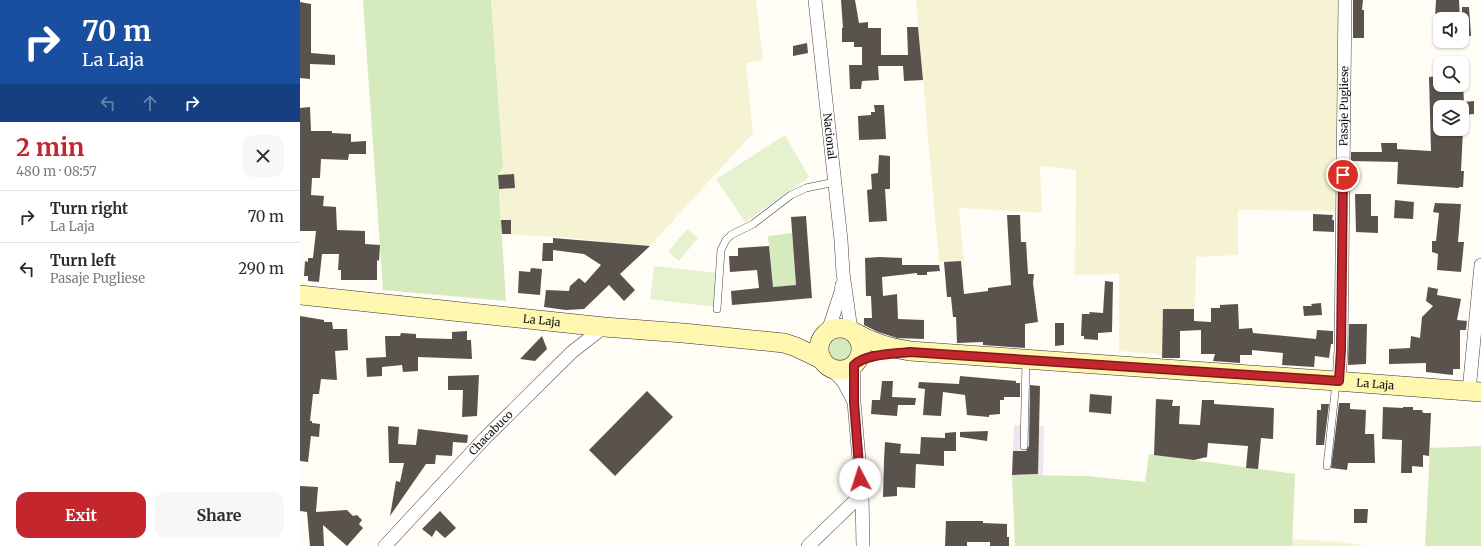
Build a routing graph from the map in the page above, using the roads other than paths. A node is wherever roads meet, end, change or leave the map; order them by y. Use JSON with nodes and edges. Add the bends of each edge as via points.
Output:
{"nodes":[{"id":1,"x":815,"y":0,"type":"edge"},
{"id":2,"x":1345,"y":0,"type":"edge"},
{"id":3,"x":835,"y":182,"type":"junction"},
{"id":4,"x":1481,"y":265,"type":"edge"},
{"id":5,"x":843,"y":273,"type":"junction"},
{"id":6,"x":300,"y":295,"type":"edge"},
{"id":7,"x":716,"y":309,"type":"dead end"},
{"id":8,"x":604,"y":327,"type":"junction"},
{"id":9,"x":852,"y":331,"type":"junction"},
{"id":10,"x":826,"y":333,"type":"junction"},
{"id":11,"x":784,"y":343,"type":"junction"},
{"id":12,"x":910,"y":352,"type":"junction"},
{"id":13,"x":1026,"y":360,"type":"junction"},
{"id":14,"x":826,"y":364,"type":"junction"},
{"id":15,"x":856,"y":364,"type":"junction"},
{"id":16,"x":1338,"y":381,"type":"junction"},
{"id":17,"x":1475,"y":392,"type":"edge"},
{"id":18,"x":854,"y":402,"type":"junction"},
{"id":19,"x":1024,"y":446,"type":"dead end"},
{"id":20,"x":1328,"y":466,"type":"dead end"},
{"id":21,"x":862,"y":494,"type":"junction"},
{"id":22,"x":385,"y":546,"type":"edge"},
{"id":23,"x":808,"y":546,"type":"edge"},
{"id":24,"x":863,"y":546,"type":"edge"}],
"edges":[{"from":1,"to":3,"type":"street","name":"Nacional"},
{"from":2,"to":16,"type":"street","name":"Pasaje Pugliese","via":[[1341,350]]},
{"from":3,"to":5,"type":"street","name":"Nacional"},
{"from":3,"to":7,"type":"lane","via":[[806,188],[791,195],[753,224],[726,240],[721,250]]},
{"from":4,"to":17,"type":"street"},
{"from":5,"to":9,"type":"street","name":"Nacional"},
{"from":5,"to":10,"type":"street","name":"Nacional","via":[[841,292]]},
{"from":6,"to":8,"type":"main road","name":"La Laja"},
{"from":8,"to":11,"type":"main road","name":"La Laja"},
{"from":8,"to":22,"type":"street","name":"Chacabuco","via":[[572,352],[485,438]]},
{"from":9,"to":10,"type":"main road","via":[[839,327]]},
{"from":9,"to":12,"type":"main road","name":"La Laja","via":[[869,341]]},
{"from":9,"to":15,"type":"main road","via":[[860,341],[861,352]]},
{"from":10,"to":11,"type":"main road","name":"La Laja","via":[[802,341]]},
{"from":10,"to":14,"type":"main road","via":[[820,342],[819,351]]},
{"from":11,"to":14,"type":"main road","name":"La Laja"},
{"from":12,"to":13,"type":"main road","name":"La Laja"},
{"from":12,"to":15,"type":"main road","name":"La Laja","via":[[870,357]]},
{"from":13,"to":16,"type":"main road","name":"La Laja"},
{"from":13,"to":19,"type":"lane"},
{"from":14,"to":15,"type":"main road","via":[[838,370]]},
{"from":14,"to":18,"type":"street","via":[[842,381]]},
{"from":15,"to":18,"type":"street"},
{"from":16,"to":17,"type":"main road","name":"La Laja"},
{"from":16,"to":20,"type":"lane"},
{"from":18,"to":21,"type":"street"},
{"from":21,"to":23,"type":"street"},
{"from":21,"to":24,"type":"street"}]}
